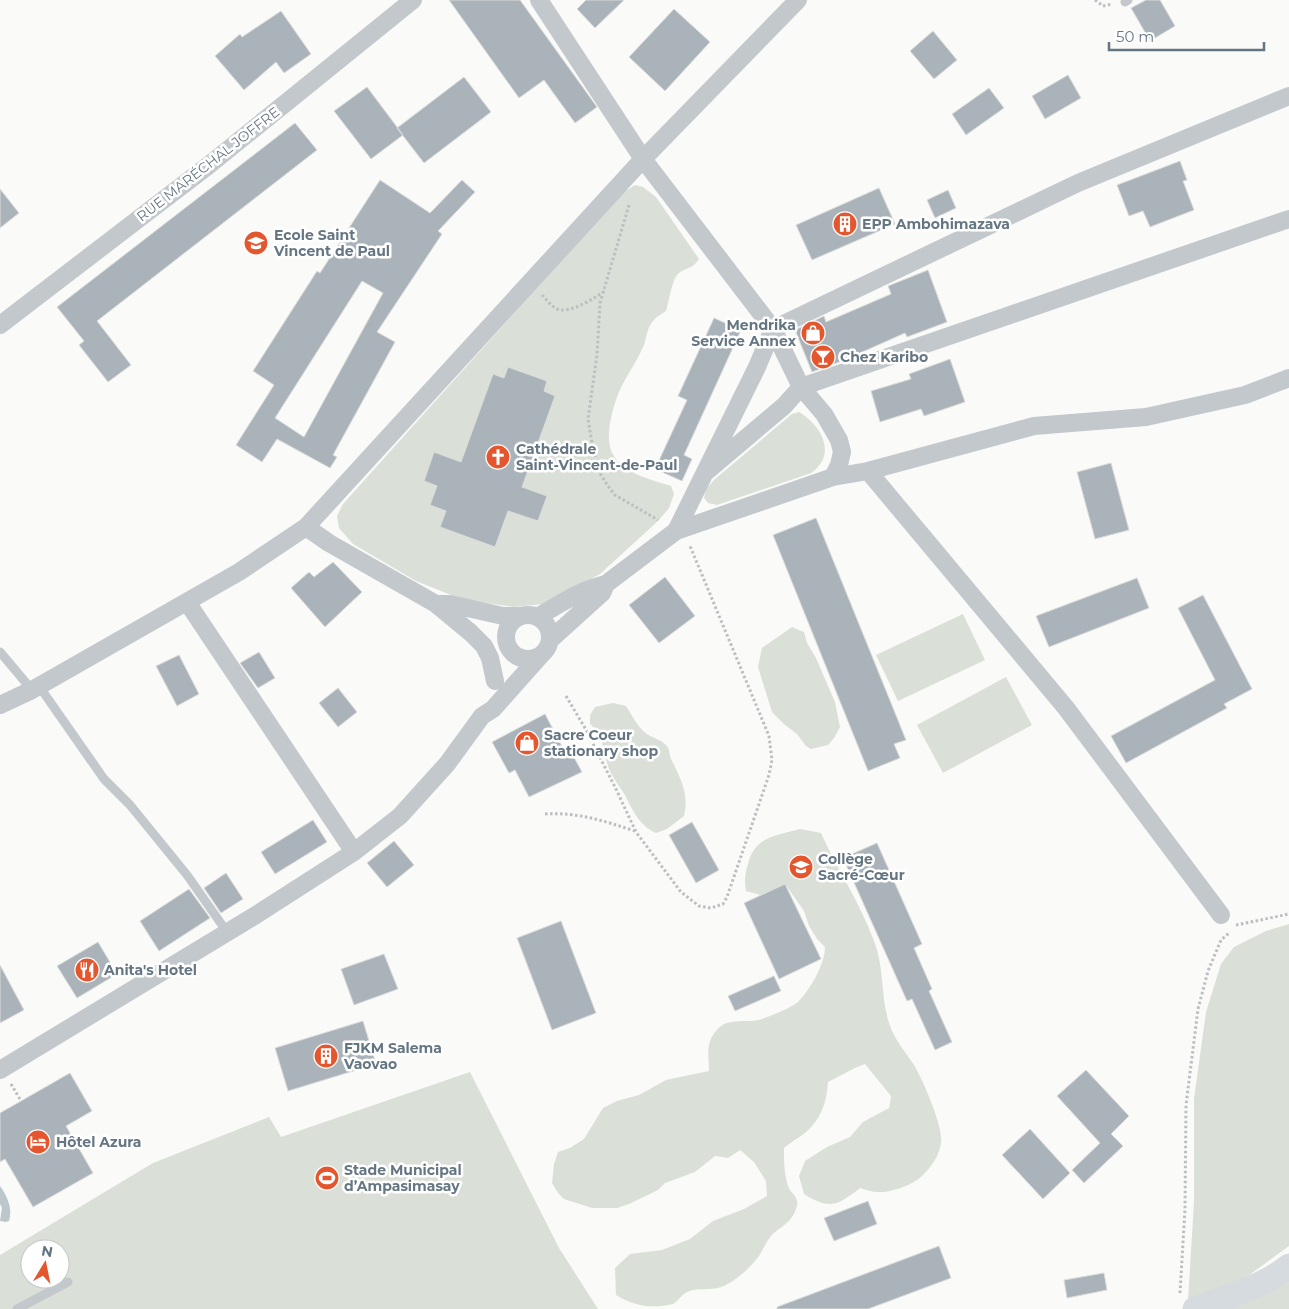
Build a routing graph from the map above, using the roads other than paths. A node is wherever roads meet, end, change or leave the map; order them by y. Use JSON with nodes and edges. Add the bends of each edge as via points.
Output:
{"nodes":[{"id":1,"x":413,"y":0,"type":"edge"},
{"id":2,"x":539,"y":0,"type":"edge"},
{"id":3,"x":798,"y":0,"type":"edge"},
{"id":4,"x":1289,"y":96,"type":"edge"},
{"id":5,"x":643,"y":159,"type":"junction"},
{"id":6,"x":1289,"y":220,"type":"edge"},
{"id":7,"x":0,"y":325,"type":"edge"},
{"id":8,"x":772,"y":329,"type":"junction"},
{"id":9,"x":1289,"y":378,"type":"edge"},
{"id":10,"x":801,"y":387,"type":"junction"},
{"id":11,"x":868,"y":471,"type":"junction"},
{"id":12,"x":703,"y":474,"type":"junction"},
{"id":13,"x":834,"y":476,"type":"junction"},
{"id":14,"x":306,"y":527,"type":"junction"},
{"id":15,"x":676,"y":531,"type":"junction"},
{"id":16,"x":606,"y":584,"type":"junction"},
{"id":17,"x":187,"y":602,"type":"junction"},
{"id":18,"x":436,"y":604,"type":"junction"},
{"id":19,"x":529,"y":616,"type":"junction"},
{"id":20,"x":471,"y":633,"type":"junction"},
{"id":21,"x":508,"y":645,"type":"junction"},
{"id":22,"x":545,"y":648,"type":"junction"},
{"id":23,"x":0,"y":652,"type":"edge"},
{"id":24,"x":496,"y":682,"type":"junction"},
{"id":25,"x":35,"y":688,"type":"junction"},
{"id":26,"x":0,"y":705,"type":"edge"},
{"id":27,"x":482,"y":716,"type":"junction"},
{"id":28,"x":354,"y":852,"type":"junction"},
{"id":29,"x":1221,"y":915,"type":"road end"},
{"id":30,"x":227,"y":932,"type":"junction"},
{"id":31,"x":0,"y":1070,"type":"edge"},
{"id":32,"x":1289,"y":1266,"type":"edge"},
{"id":33,"x":55,"y":1289,"type":"edge"},
{"id":34,"x":1187,"y":1304,"type":"edge"},
{"id":35,"x":17,"y":1309,"type":"edge"}],
"edges":[{"from":1,"to":7,"type":"street","name":"RUE MARÉCHAL JOFFRE","via":[[209,165]]},
{"from":2,"to":5,"type":"street"},
{"from":3,"to":5,"type":"street"},
{"from":4,"to":8,"type":"street","via":[[1078,184]]},
{"from":5,"to":8,"type":"street"},
{"from":5,"to":14,"type":"street"},
{"from":6,"to":10,"type":"street"},
{"from":8,"to":10,"type":"street"},
{"from":8,"to":12,"type":"street"},
{"from":9,"to":11,"type":"street","via":[[1245,395],[1146,417],[1034,426]]},
{"from":10,"to":12,"type":"street","via":[[784,406]]},
{"from":10,"to":13,"type":"street","via":[[824,414],[839,440],[842,452]]},
{"from":11,"to":13,"type":"street"},
{"from":11,"to":29,"type":"street","via":[[1066,708]]},
{"from":12,"to":15,"type":"street"},
{"from":13,"to":15,"type":"street"},
{"from":14,"to":17,"type":"street"},
{"from":14,"to":18,"type":"street"},
{"from":15,"to":16,"type":"street"},
{"from":16,"to":19,"type":"street"},
{"from":16,"to":22,"type":"street","via":[[602,594]]},
{"from":17,"to":25,"type":"street"},
{"from":17,"to":28,"type":"street"},
{"from":18,"to":19,"type":"street","via":[[450,604],[502,616]]},
{"from":18,"to":20,"type":"street"},
{"from":19,"to":21,"type":"street","via":[[511,623],[506,636]]},
{"from":19,"to":22,"type":"street","via":[[547,626]]},
{"from":20,"to":21,"type":"street"},
{"from":20,"to":24,"type":"street","via":[[484,646]]},
{"from":21,"to":22,"type":"street","via":[[523,658],[535,657]]},
{"from":21,"to":24,"type":"street"},
{"from":22,"to":27,"type":"street","via":[[493,709]]},
{"from":23,"to":25,"type":"lane"},
{"from":24,"to":27,"type":"street"},
{"from":25,"to":26,"type":"street"},
{"from":25,"to":30,"type":"lane","via":[[104,779],[130,805],[187,875]]},
{"from":27,"to":28,"type":"street","via":[[447,764],[400,816]]},
{"from":28,"to":30,"type":"street"},
{"from":30,"to":31,"type":"street"},
{"from":32,"to":34,"type":"main road","via":[[1250,1288]]},
{"from":33,"to":35,"type":"lane"}]}
